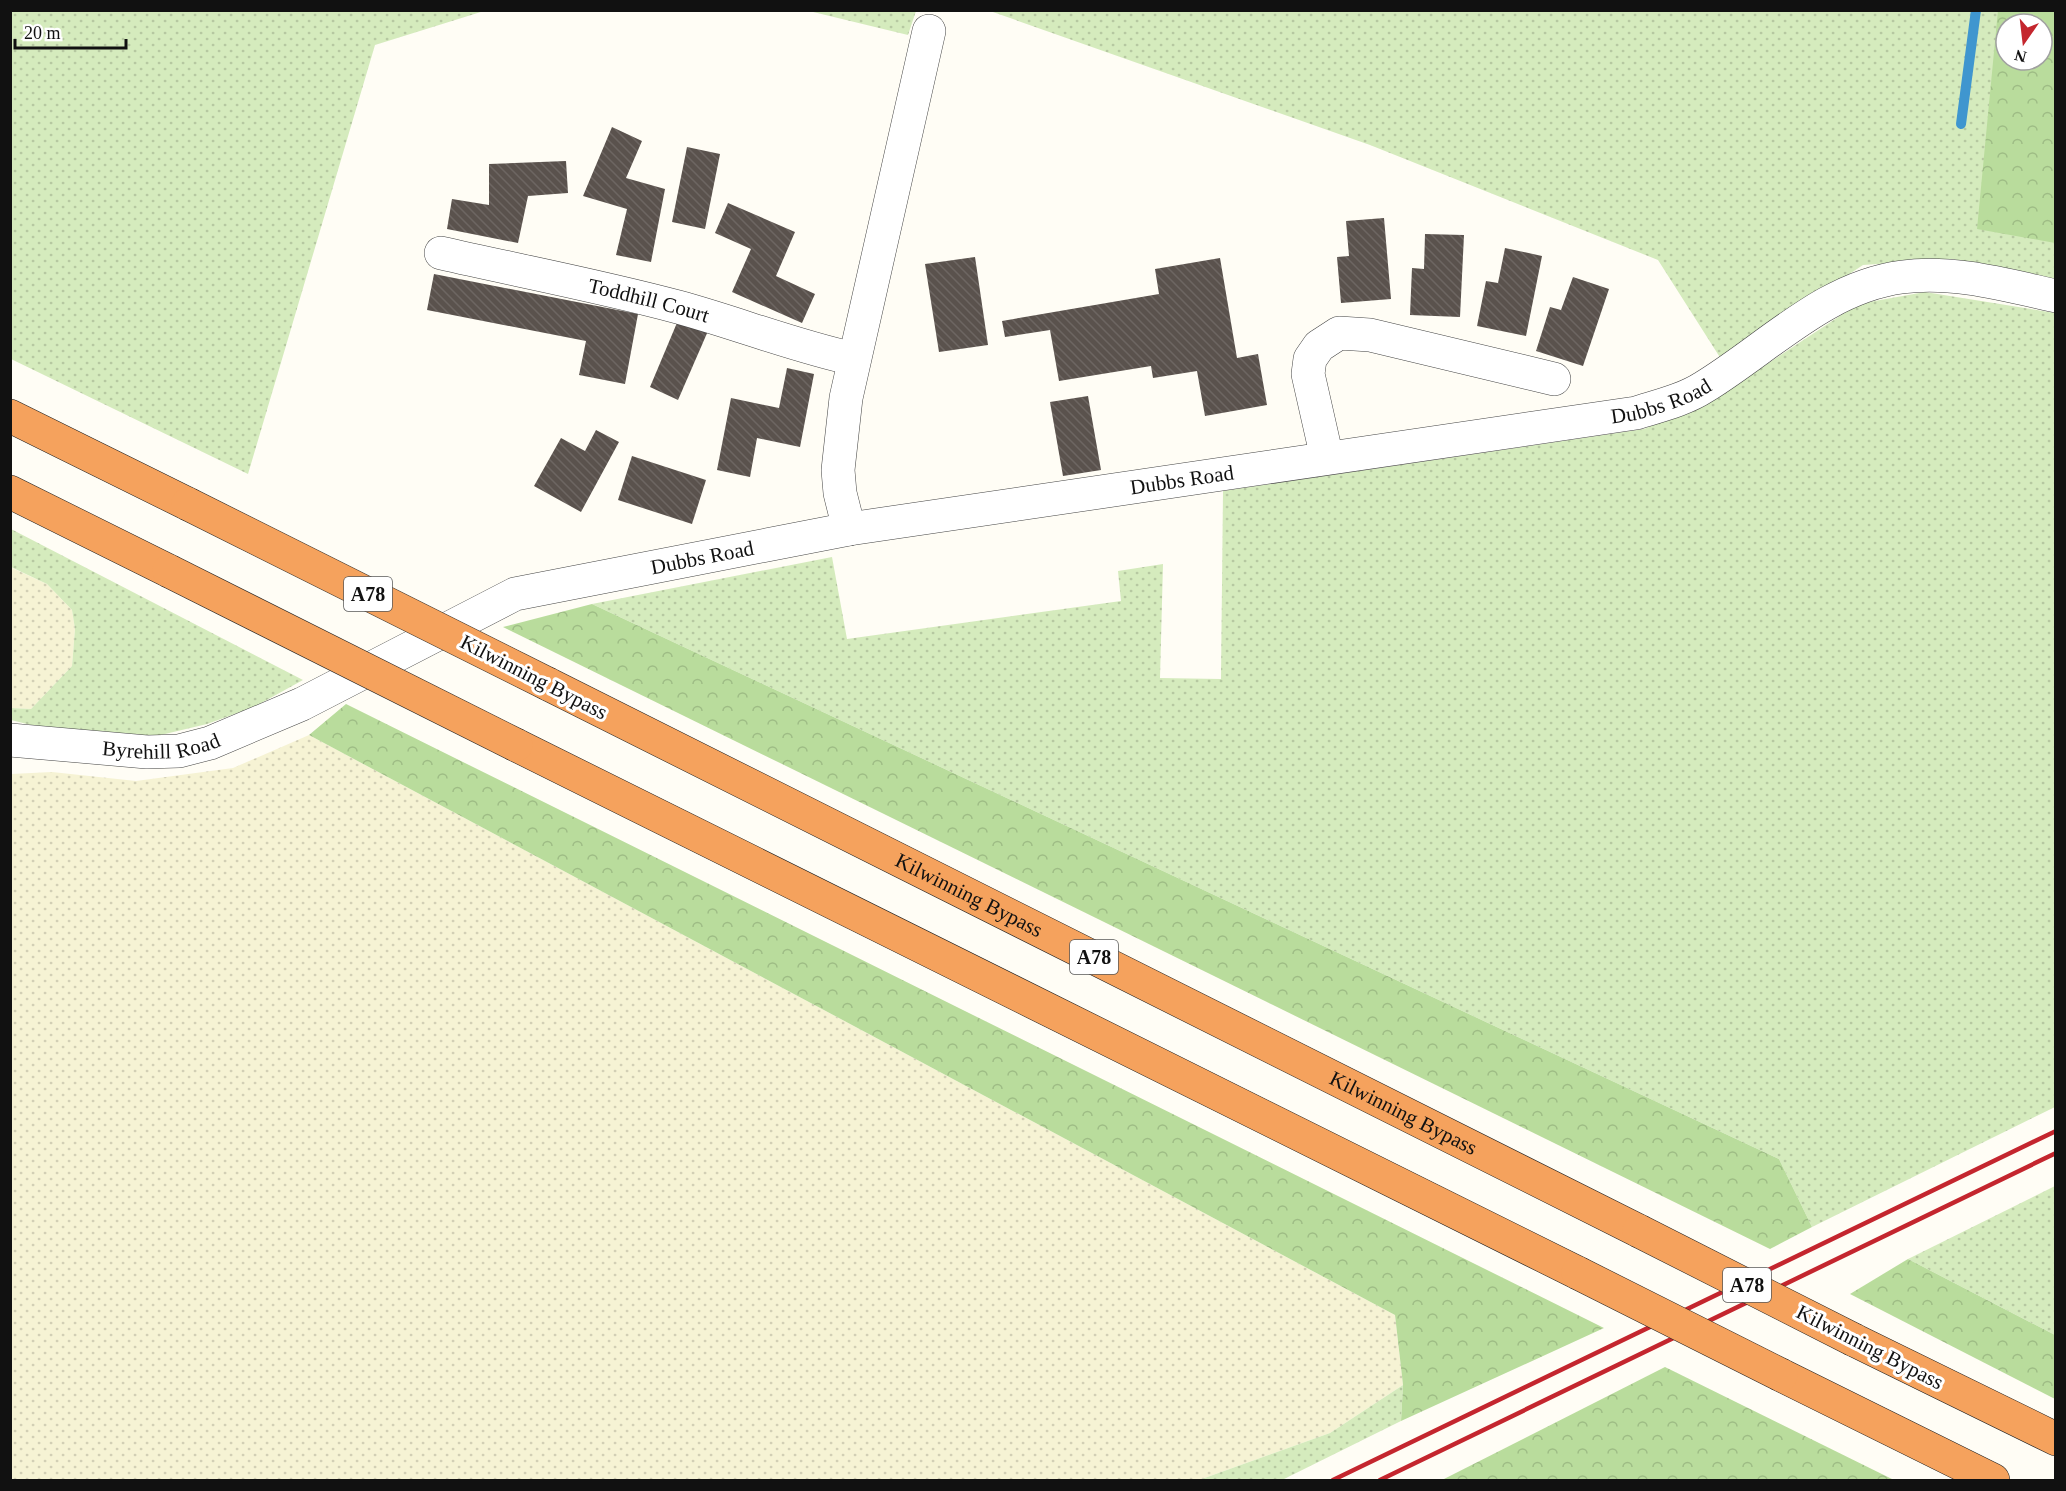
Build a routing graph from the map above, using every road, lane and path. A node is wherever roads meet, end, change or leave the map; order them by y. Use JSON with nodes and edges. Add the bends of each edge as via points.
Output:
{"nodes":[{"id":1,"x":929,"y":31,"type":"dead end"},
{"id":2,"x":441,"y":253,"type":"dead end"},
{"id":3,"x":2055,"y":296,"type":"edge"},
{"id":4,"x":854,"y":359,"type":"junction"},
{"id":5,"x":1554,"y":379,"type":"dead end"},
{"id":6,"x":10,"y":416,"type":"edge"},
{"id":7,"x":1327,"y":458,"type":"junction"},
{"id":8,"x":10,"y":492,"type":"edge"},
{"id":9,"x":849,"y":529,"type":"junction"},
{"id":10,"x":302,"y":704,"type":"joint"},
{"id":11,"x":10,"y":740,"type":"edge"},
{"id":12,"x":2055,"y":1439,"type":"edge"},
{"id":13,"x":1993,"y":1480,"type":"edge"}],
"edges":[{"from":1,"to":4,"type":"street"},
{"from":2,"to":4,"type":"street","name":"Toddhill Court","via":[[621,292]]},
{"from":3,"to":7,"type":"street","name":"Dubbs Road","via":[[1938,276],[1902,277],[1859,286],[1818,309],[1702,388],[1636,413]]},
{"from":4,"to":9,"type":"street","via":[[838,470]]},
{"from":5,"to":7,"type":"street","via":[[1370,335],[1339,333],[1319,346],[1310,359],[1308,374]]},
{"from":6,"to":12,"type":"highway","name":"Kilwinning Bypass","number":"A78","bridge":true},
{"from":7,"to":9,"type":"street","name":"Dubbs Road"},
{"from":8,"to":13,"type":"highway","bridge":true},
{"from":9,"to":10,"type":"street","name":"Dubbs Road","via":[[515,594]]},
{"from":10,"to":11,"type":"street","name":"Byrehill Road","via":[[243,732],[179,751]]}]}
